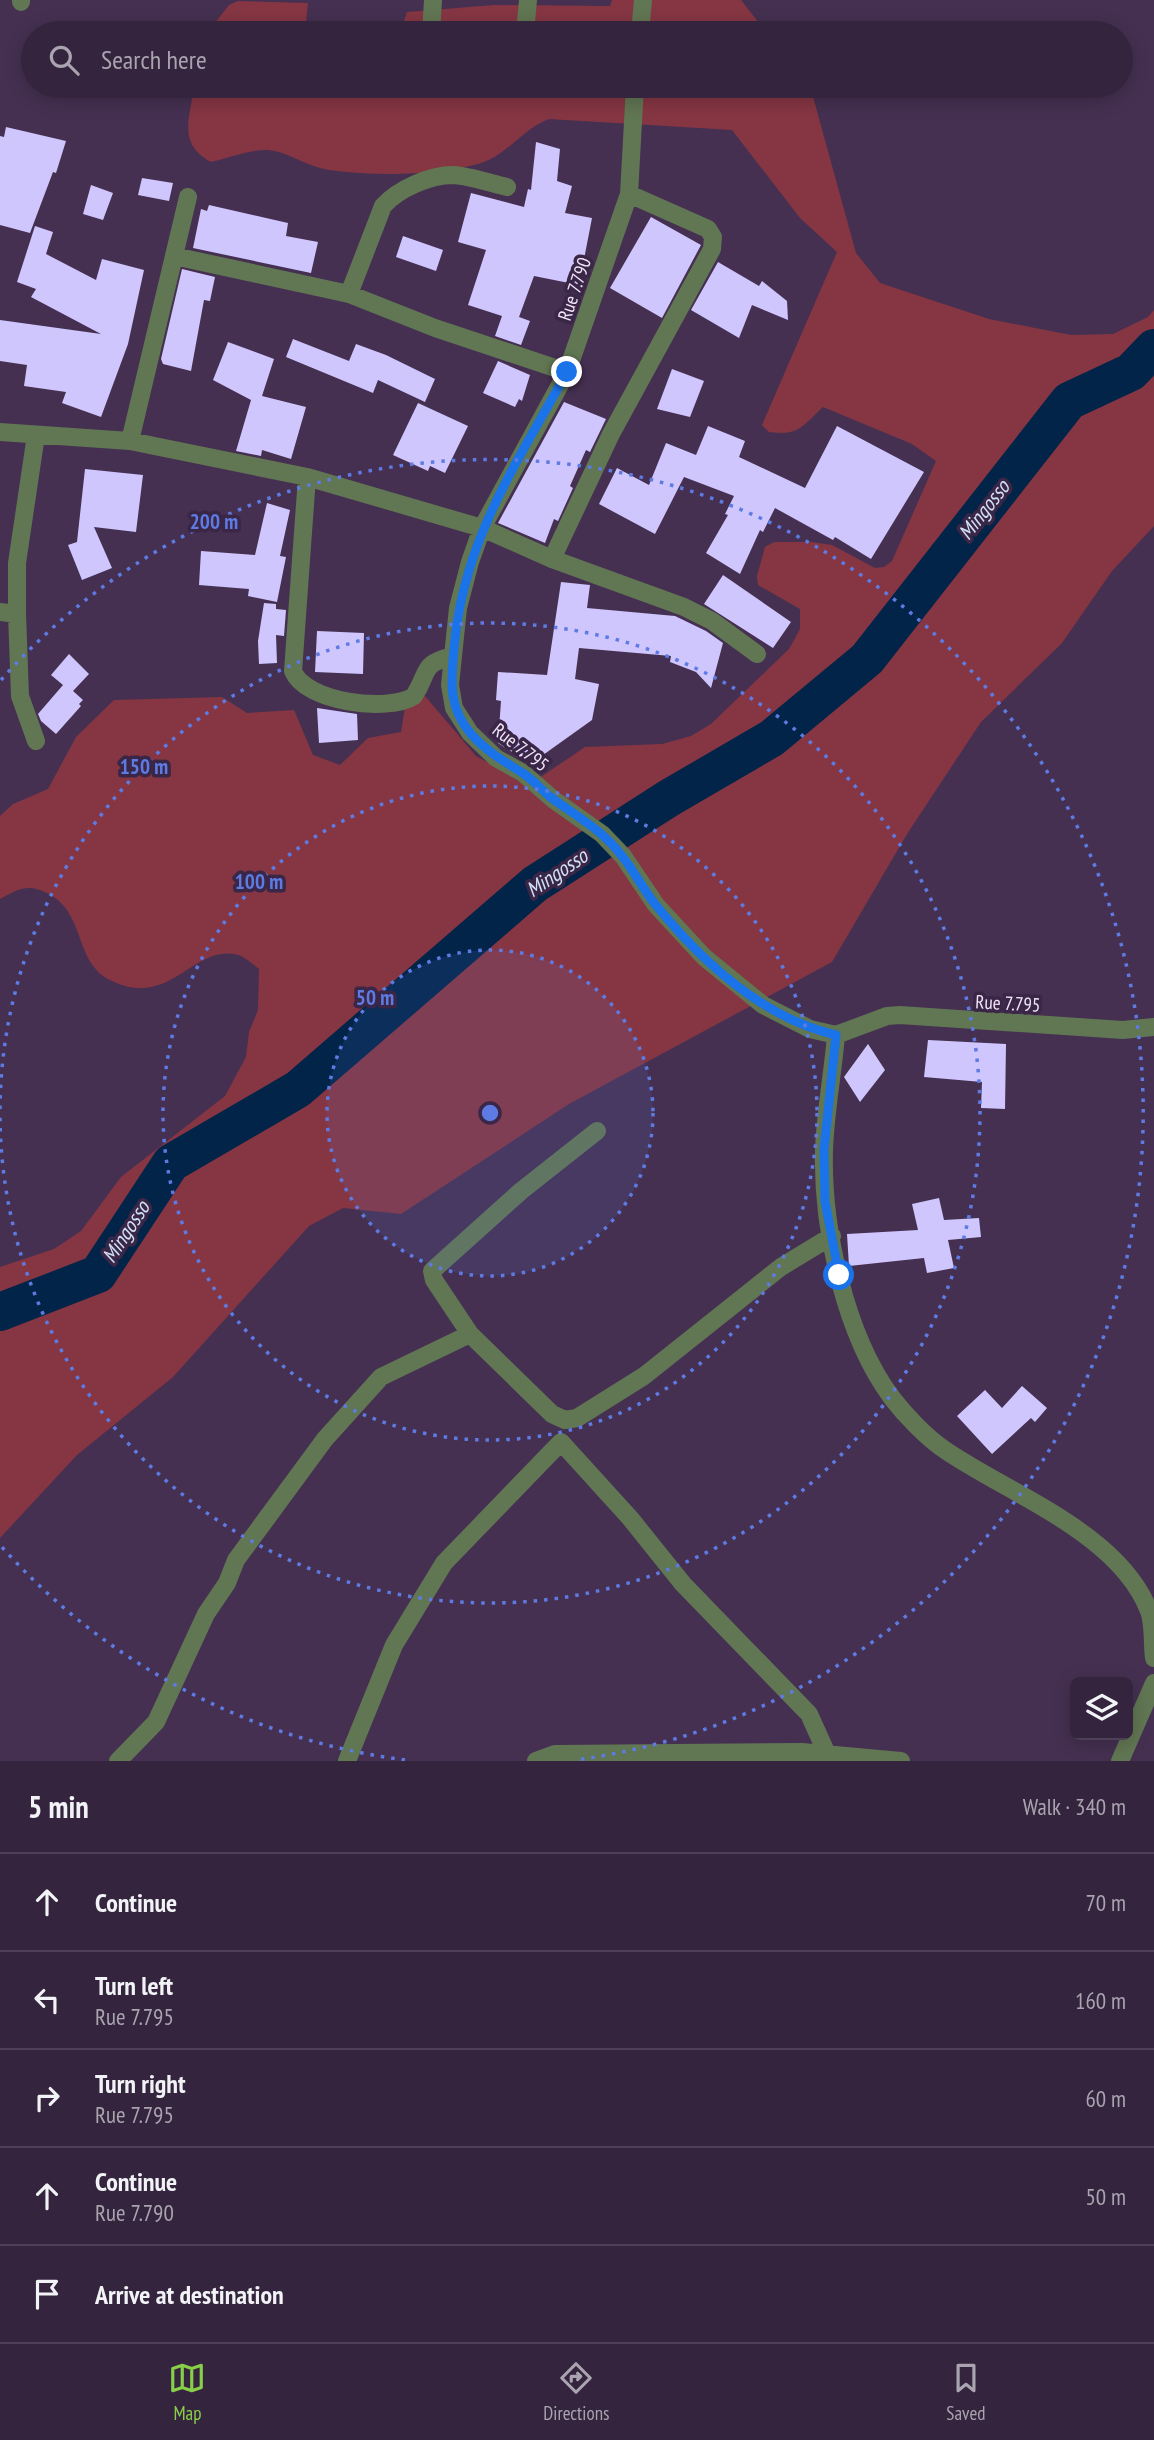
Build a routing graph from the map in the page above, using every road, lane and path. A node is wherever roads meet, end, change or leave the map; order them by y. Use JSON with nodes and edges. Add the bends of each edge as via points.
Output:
{"nodes":[{"id":1,"x":432,"y":0,"type":"edge"},
{"id":2,"x":528,"y":0,"type":"edge"},
{"id":3,"x":643,"y":0,"type":"edge"},
{"id":4,"x":431,"y":21,"type":"edge"},
{"id":5,"x":525,"y":21,"type":"edge"},
{"id":6,"x":641,"y":21,"type":"edge"},
{"id":7,"x":634,"y":98,"type":"edge"},
{"id":8,"x":507,"y":187,"type":"dead end"},
{"id":9,"x":629,"y":194,"type":"junction"},
{"id":10,"x":188,"y":197,"type":"dead end"},
{"id":11,"x":174,"y":256,"type":"junction"},
{"id":12,"x":349,"y":294,"type":"junction"},
{"id":13,"x":567,"y":372,"type":"junction"},
{"id":14,"x":0,"y":432,"type":"edge"},
{"id":15,"x":36,"y":435,"type":"junction"},
{"id":16,"x":130,"y":441,"type":"junction"},
{"id":17,"x":307,"y":477,"type":"junction"},
{"id":18,"x":482,"y":528,"type":"junction"},
{"id":19,"x":552,"y":559,"type":"junction"},
{"id":20,"x":8,"y":613,"type":"edge"},
{"id":21,"x":757,"y":654,"type":"dead end"},
{"id":22,"x":453,"y":656,"type":"junction"},
{"id":23,"x":36,"y":741,"type":"dead end"},
{"id":24,"x":1154,"y":1027,"type":"edge"},
{"id":25,"x":836,"y":1035,"type":"junction"},
{"id":26,"x":597,"y":1132,"type":"dead end"},
{"id":27,"x":832,"y":1236,"type":"junction"},
{"id":28,"x":470,"y":1334,"type":"junction"},
{"id":29,"x":1154,"y":1658,"type":"edge"},
{"id":30,"x":1154,"y":1683,"type":"edge"},
{"id":31,"x":827,"y":1754,"type":"junction"},
{"id":32,"x":118,"y":1761,"type":"edge"},
{"id":33,"x":347,"y":1761,"type":"edge"},
{"id":34,"x":537,"y":1761,"type":"edge"},
{"id":35,"x":901,"y":1761,"type":"edge"},
{"id":36,"x":1120,"y":1761,"type":"edge"}],
"edges":[{"from":1,"to":4,"type":"street"},
{"from":2,"to":5,"type":"street"},
{"from":3,"to":6,"type":"street"},
{"from":7,"to":9,"type":"street","name":"Rue 7.790"},
{"from":8,"to":12,"type":"street","via":[[444,176],[389,199]]},
{"from":9,"to":13,"type":"street","name":"Rue 7.790"},
{"from":9,"to":19,"type":"street","via":[[708,229],[712,249],[611,434]]},
{"from":10,"to":11,"type":"street"},
{"from":11,"to":12,"type":"street"},
{"from":11,"to":16,"type":"street"},
{"from":12,"to":13,"type":"street"},
{"from":13,"to":18,"type":"street","name":"Rue 7.790"},
{"from":14,"to":15,"type":"street"},
{"from":15,"to":16,"type":"street"},
{"from":15,"to":20,"type":"street"},
{"from":16,"to":17,"type":"street"},
{"from":17,"to":18,"type":"street"},
{"from":17,"to":22,"type":"street","via":[[293,671],[303,686],[338,699],[383,705],[414,696],[427,666]]},
{"from":18,"to":19,"type":"street"},
{"from":18,"to":22,"type":"street","name":"Rue 7.795","via":[[458,608]]},
{"from":19,"to":21,"type":"street","via":[[684,607]]},
{"from":20,"to":23,"type":"street","via":[[20,696]]},
{"from":22,"to":25,"type":"street","name":"Rue 7.795","via":[[450,685],[454,708],[470,733],[496,758],[523,773],[602,834],[656,905],[704,957],[782,1017]]},
{"from":24,"to":25,"type":"street","name":"Rue 7.795","via":[[1123,1030],[900,1015]]},
{"from":25,"to":27,"type":"street","via":[[824,1150],[825,1201]]},
{"from":26,"to":28,"type":"street","via":[[432,1271]]},
{"from":27,"to":28,"type":"street","via":[[781,1267],[644,1376],[577,1418],[552,1415]]},
{"from":27,"to":29,"type":"street","via":[[839,1275],[859,1333],[893,1398],[942,1448],[1029,1497],[1127,1571],[1150,1612]]},
{"from":28,"to":32,"type":"street","via":[[380,1377],[325,1439],[236,1560],[156,1722]]},
{"from":30,"to":36,"type":"street"},
{"from":31,"to":33,"type":"street","via":[[810,1714],[683,1584],[561,1442],[444,1563],[394,1645]]},
{"from":31,"to":34,"type":"street","via":[[555,1754]]},
{"from":31,"to":35,"type":"street"}]}
